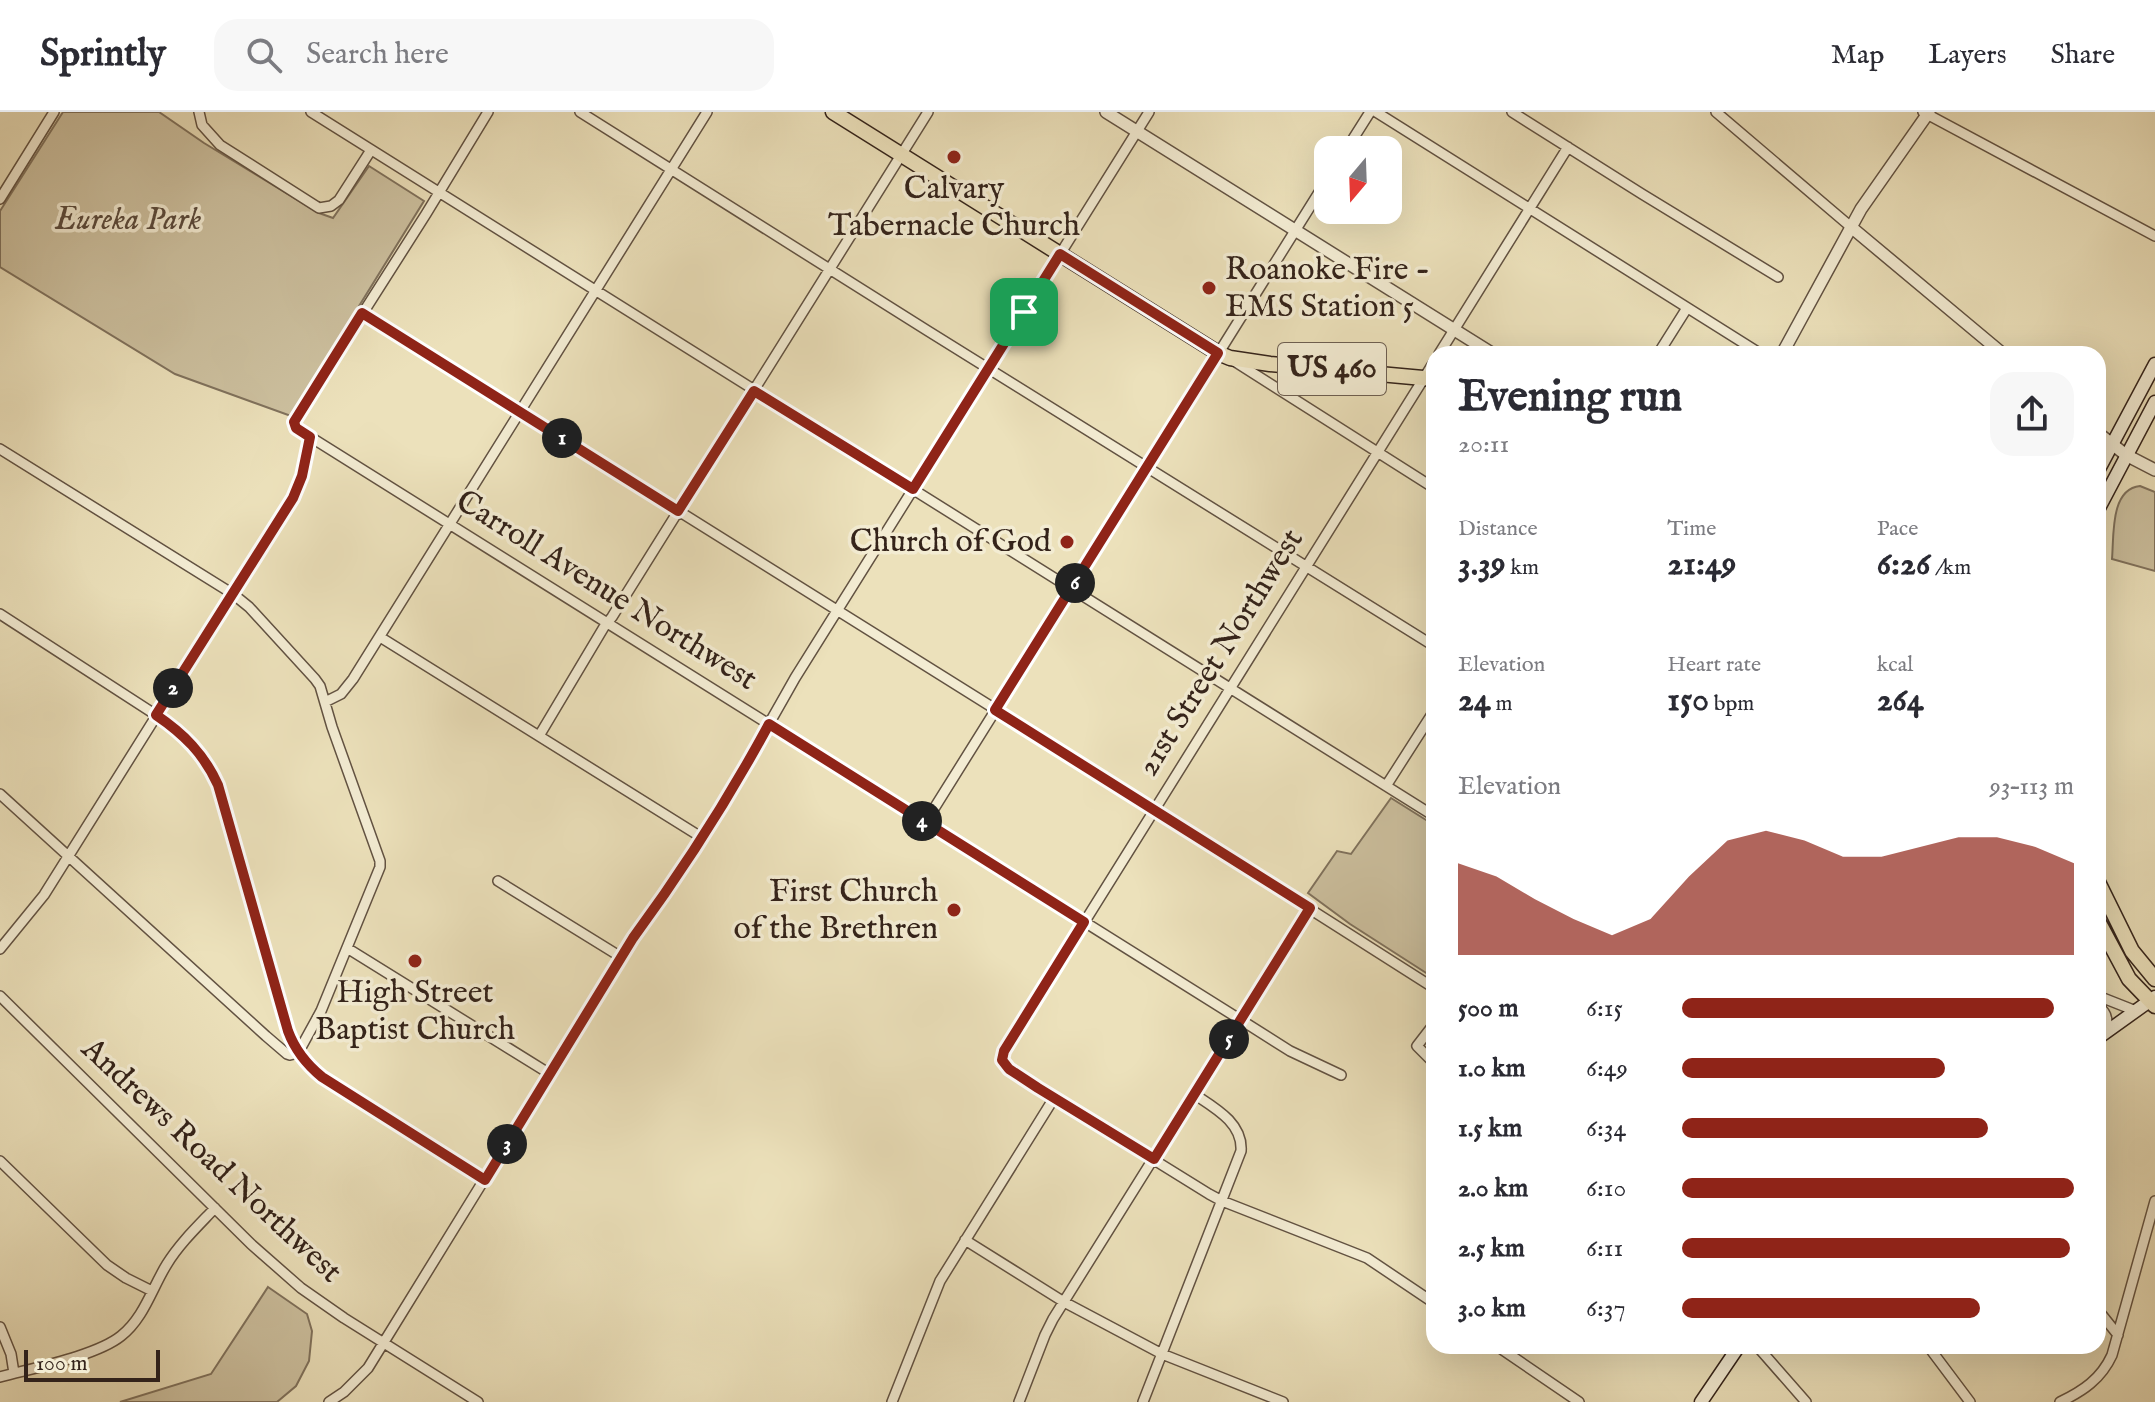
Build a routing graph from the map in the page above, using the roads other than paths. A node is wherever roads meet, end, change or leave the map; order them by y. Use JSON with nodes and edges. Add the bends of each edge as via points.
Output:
{"nodes":[{"id":1,"x":54,"y":112,"type":"edge"},
{"id":2,"x":199,"y":112,"type":"edge"},
{"id":3,"x":311,"y":112,"type":"edge"},
{"id":4,"x":488,"y":112,"type":"edge"},
{"id":5,"x":580,"y":112,"type":"edge"},
{"id":6,"x":707,"y":112,"type":"edge"},
{"id":7,"x":833,"y":112,"type":"edge"},
{"id":8,"x":928,"y":112,"type":"edge"},
{"id":9,"x":1106,"y":112,"type":"edge"},
{"id":10,"x":1149,"y":112,"type":"edge"},
{"id":11,"x":1373,"y":112,"type":"edge"},
{"id":12,"x":1512,"y":112,"type":"edge"},
{"id":13,"x":1716,"y":112,"type":"edge"},
{"id":14,"x":1926,"y":113,"type":"edge"},
{"id":15,"x":1137,"y":132,"type":"junction"},
{"id":16,"x":1356,"y":136,"type":"edge"},
{"id":17,"x":1568,"y":147,"type":"junction"},
{"id":18,"x":371,"y":150,"type":"junction"},
{"id":19,"x":902,"y":155,"type":"junction"},
{"id":20,"x":671,"y":169,"type":"junction"},
{"id":21,"x":439,"y":192,"type":"junction"},
{"id":22,"x":0,"y":199,"type":"edge"},
{"id":23,"x":1314,"y":200,"type":"edge"},
{"id":24,"x":1530,"y":208,"type":"junction"},
{"id":25,"x":1851,"y":227,"type":"junction"},
{"id":26,"x":1295,"y":230,"type":"junction"},
{"id":27,"x":2155,"y":236,"type":"edge"},
{"id":28,"x":1060,"y":254,"type":"junction"},
{"id":29,"x":830,"y":269,"type":"junction"},
{"id":30,"x":1778,"y":277,"type":"dead end"},
{"id":31,"x":596,"y":291,"type":"junction"},
{"id":32,"x":1687,"y":308,"type":"junction"},
{"id":33,"x":362,"y":313,"type":"junction"},
{"id":34,"x":1454,"y":329,"type":"junction"},
{"id":35,"x":1444,"y":346,"type":"edge"},
{"id":36,"x":1481,"y":346,"type":"edge"},
{"id":37,"x":1663,"y":346,"type":"edge"},
{"id":38,"x":1748,"y":346,"type":"edge"},
{"id":39,"x":1786,"y":346,"type":"edge"},
{"id":40,"x":1993,"y":346,"type":"edge"},
{"id":41,"x":1224,"y":356,"type":"junction"},
{"id":42,"x":2155,"y":364,"type":"edge"},
{"id":43,"x":989,"y":368,"type":"junction"},
{"id":44,"x":1426,"y":378,"type":"edge"},
{"id":45,"x":1426,"y":382,"type":"edge"},
{"id":46,"x":754,"y":391,"type":"junction"},
{"id":47,"x":2155,"y":402,"type":"edge"},
{"id":48,"x":520,"y":412,"type":"junction"},
{"id":49,"x":310,"y":437,"type":"junction"},
{"id":50,"x":2106,"y":440,"type":"edge"},
{"id":51,"x":2112,"y":445,"type":"junction"},
{"id":52,"x":3,"y":450,"type":"edge"},
{"id":53,"x":1377,"y":453,"type":"junction"},
{"id":54,"x":2126,"y":455,"type":"junction"},
{"id":55,"x":2106,"y":456,"type":"edge"},
{"id":56,"x":0,"y":462,"type":"edge"},
{"id":57,"x":1147,"y":467,"type":"junction"},
{"id":58,"x":2155,"y":470,"type":"edge"},
{"id":59,"x":1426,"y":483,"type":"edge"},
{"id":60,"x":913,"y":489,"type":"junction"},
{"id":61,"x":2106,"y":494,"type":"edge"},
{"id":62,"x":678,"y":511,"type":"junction"},
{"id":63,"x":449,"y":524,"type":"junction"},
{"id":64,"x":1306,"y":566,"type":"junction"},
{"id":65,"x":1071,"y":589,"type":"junction"},
{"id":66,"x":233,"y":594,"type":"junction"},
{"id":67,"x":838,"y":611,"type":"junction"},
{"id":68,"x":0,"y":614,"type":"edge"},
{"id":69,"x":607,"y":623,"type":"junction"},
{"id":70,"x":380,"y":637,"type":"junction"},
{"id":71,"x":1426,"y":641,"type":"edge"},
{"id":72,"x":1231,"y":688,"type":"junction"},
{"id":73,"x":325,"y":702,"type":"junction"},
{"id":74,"x":995,"y":710,"type":"junction"},
{"id":75,"x":156,"y":715,"type":"junction"},
{"id":76,"x":769,"y":724,"type":"junction"},
{"id":77,"x":1426,"y":724,"type":"edge"},
{"id":78,"x":539,"y":736,"type":"junction"},
{"id":79,"x":1386,"y":786,"type":"junction"},
{"id":80,"x":0,"y":794,"type":"edge"},
{"id":81,"x":1154,"y":810,"type":"junction"},
{"id":82,"x":1426,"y":811,"type":"edge"},
{"id":83,"x":925,"y":823,"type":"junction"},
{"id":84,"x":701,"y":837,"type":"junction"},
{"id":85,"x":68,"y":856,"type":"junction"},
{"id":86,"x":498,"y":881,"type":"dead end"},
{"id":87,"x":2106,"y":898,"type":"edge"},
{"id":88,"x":1310,"y":908,"type":"junction"},
{"id":89,"x":1084,"y":922,"type":"junction"},
{"id":90,"x":2106,"y":937,"type":"edge"},
{"id":91,"x":347,"y":948,"type":"junction"},
{"id":92,"x":0,"y":949,"type":"edge"},
{"id":93,"x":621,"y":957,"type":"junction"},
{"id":94,"x":2155,"y":979,"type":"edge"},
{"id":95,"x":1426,"y":983,"type":"edge"},
{"id":96,"x":0,"y":996,"type":"edge"},
{"id":97,"x":2106,"y":999,"type":"edge"},
{"id":98,"x":2153,"y":1001,"type":"edge"},
{"id":99,"x":2136,"y":1011,"type":"junction"},
{"id":100,"x":1241,"y":1020,"type":"junction"},
{"id":101,"x":2106,"y":1032,"type":"edge"},
{"id":102,"x":1426,"y":1034,"type":"edge"},
{"id":103,"x":298,"y":1053,"type":"junction"},
{"id":104,"x":1426,"y":1055,"type":"edge"},
{"id":105,"x":550,"y":1074,"type":"junction"},
{"id":106,"x":1341,"y":1075,"type":"dead end"},
{"id":107,"x":1194,"y":1094,"type":"junction"},
{"id":108,"x":1054,"y":1098,"type":"junction"},
{"id":109,"x":1154,"y":1159,"type":"junction"},
{"id":110,"x":0,"y":1161,"type":"edge"},
{"id":111,"x":485,"y":1180,"type":"junction"},
{"id":112,"x":1222,"y":1201,"type":"junction"},
{"id":113,"x":2155,"y":1201,"type":"edge"},
{"id":114,"x":215,"y":1208,"type":"junction"},
{"id":115,"x":965,"y":1240,"type":"junction"},
{"id":116,"x":152,"y":1291,"type":"junction"},
{"id":117,"x":1426,"y":1298,"type":"edge"},
{"id":118,"x":1064,"y":1302,"type":"junction"},
{"id":119,"x":2106,"y":1320,"type":"edge"},
{"id":120,"x":0,"y":1327,"type":"edge"},
{"id":121,"x":2118,"y":1335,"type":"junction"},
{"id":122,"x":384,"y":1343,"type":"junction"},
{"id":123,"x":1162,"y":1354,"type":"junction"},
{"id":124,"x":1509,"y":1354,"type":"edge"},
{"id":125,"x":1734,"y":1354,"type":"edge"},
{"id":126,"x":1764,"y":1354,"type":"edge"},
{"id":127,"x":1934,"y":1354,"type":"edge"},
{"id":128,"x":14,"y":1373,"type":"junction"},
{"id":129,"x":0,"y":1377,"type":"edge"},
{"id":130,"x":329,"y":1402,"type":"edge"},
{"id":131,"x":478,"y":1402,"type":"edge"},
{"id":132,"x":892,"y":1402,"type":"edge"},
{"id":133,"x":1019,"y":1402,"type":"edge"},
{"id":134,"x":1143,"y":1402,"type":"edge"},
{"id":135,"x":1283,"y":1402,"type":"edge"},
{"id":136,"x":1579,"y":1402,"type":"edge"},
{"id":137,"x":1701,"y":1402,"type":"edge"},
{"id":138,"x":1806,"y":1402,"type":"edge"},
{"id":139,"x":1970,"y":1402,"type":"edge"},
{"id":140,"x":2060,"y":1402,"type":"edge"}],
"edges":[{"from":1,"to":22,"type":"street"},
{"from":2,"to":18,"type":"street","via":[[202,125],[220,145],[319,208],[339,200]]},
{"from":3,"to":18,"type":"street"},
{"from":4,"to":21,"type":"street"},
{"from":5,"to":20,"type":"street"},
{"from":6,"to":20,"type":"street"},
{"from":7,"to":19,"type":"main road","number":"US 460"},
{"from":8,"to":19,"type":"street"},
{"from":9,"to":15,"type":"street"},
{"from":10,"to":15,"type":"street"},
{"from":11,"to":16,"type":"street"},
{"from":11,"to":24,"type":"street"},
{"from":12,"to":17,"type":"street"},
{"from":13,"to":25,"type":"street"},
{"from":14,"to":25,"type":"street"},
{"from":14,"to":27,"type":"street"},
{"from":15,"to":26,"type":"street"},
{"from":15,"to":28,"type":"street"},
{"from":17,"to":24,"type":"street"},
{"from":17,"to":30,"type":"street"},
{"from":18,"to":21,"type":"street"},
{"from":19,"to":28,"type":"main road","number":"US 460"},
{"from":19,"to":29,"type":"street"},
{"from":20,"to":29,"type":"street"},
{"from":20,"to":31,"type":"street"},
{"from":21,"to":31,"type":"street"},
{"from":21,"to":33,"type":"street"},
{"from":23,"to":26,"type":"street"},
{"from":24,"to":32,"type":"street"},
{"from":24,"to":34,"type":"street"},
{"from":25,"to":39,"type":"street"},
{"from":25,"to":40,"type":"street"},
{"from":26,"to":34,"type":"street"},
{"from":26,"to":41,"type":"street"},
{"from":28,"to":41,"type":"main road","number":"US 460"},
{"from":28,"to":43,"type":"street"},
{"from":29,"to":43,"type":"street"},
{"from":29,"to":46,"type":"street"},
{"from":31,"to":46,"type":"street"},
{"from":31,"to":48,"type":"street"},
{"from":32,"to":37,"type":"street"},
{"from":32,"to":38,"type":"street"},
{"from":33,"to":48,"type":"street"},
{"from":33,"to":49,"type":"street","name":"Carroll Avenue Northwest","via":[[294,422]]},
{"from":34,"to":35,"type":"street"},
{"from":34,"to":36,"type":"street"},
{"from":41,"to":44,"type":"main road","number":"US 460"},
{"from":41,"to":53,"type":"street"},
{"from":41,"to":57,"type":"street"},
{"from":42,"to":51,"type":"main road"},
{"from":43,"to":57,"type":"street"},
{"from":43,"to":60,"type":"street"},
{"from":45,"to":53,"type":"street","name":"21st Street Northwest"},
{"from":46,"to":60,"type":"street"},
{"from":46,"to":62,"type":"street"},
{"from":47,"to":54,"type":"main road"},
{"from":48,"to":62,"type":"street"},
{"from":48,"to":63,"type":"street"},
{"from":49,"to":63,"type":"street","name":"Carroll Avenue Northwest"},
{"from":49,"to":66,"type":"street","via":[[293,498]]},
{"from":50,"to":51,"type":"street"},
{"from":51,"to":54,"type":"street"},
{"from":51,"to":55,"type":"main road"},
{"from":52,"to":56,"type":"street"},
{"from":52,"to":66,"type":"street"},
{"from":53,"to":59,"type":"street"},
{"from":53,"to":64,"type":"street","name":"21st Street Northwest"},
{"from":54,"to":58,"type":"street"},
{"from":54,"to":61,"type":"main road"},
{"from":57,"to":64,"type":"street"},
{"from":57,"to":65,"type":"street"},
{"from":60,"to":65,"type":"street"},
{"from":60,"to":67,"type":"street"},
{"from":62,"to":67,"type":"street"},
{"from":62,"to":69,"type":"street"},
{"from":63,"to":69,"type":"street","name":"Carroll Avenue Northwest"},
{"from":63,"to":70,"type":"street"},
{"from":64,"to":71,"type":"street"},
{"from":64,"to":72,"type":"street","name":"21st Street Northwest"},
{"from":65,"to":72,"type":"street"},
{"from":65,"to":74,"type":"street"},
{"from":66,"to":73,"type":"street","via":[[315,679]]},
{"from":66,"to":75,"type":"street"},
{"from":67,"to":74,"type":"street"},
{"from":67,"to":76,"type":"street"},
{"from":68,"to":75,"type":"street"},
{"from":69,"to":76,"type":"street","name":"Carroll Avenue Northwest"},
{"from":69,"to":78,"type":"street"},
{"from":70,"to":73,"type":"street","via":[[346,689]]},
{"from":70,"to":78,"type":"street"},
{"from":72,"to":79,"type":"street"},
{"from":72,"to":81,"type":"street","name":"21st Street Northwest"},
{"from":73,"to":91,"type":"street","via":[[380,863]]},
{"from":74,"to":81,"type":"street"},
{"from":74,"to":83,"type":"street"},
{"from":75,"to":85,"type":"street"},
{"from":75,"to":103,"type":"street","via":[[189,740],[218,785]]},
{"from":76,"to":83,"type":"street","name":"Carroll Avenue Northwest"},
{"from":76,"to":84,"type":"street"},
{"from":77,"to":79,"type":"street"},
{"from":78,"to":84,"type":"street"},
{"from":79,"to":82,"type":"street"},
{"from":80,"to":85,"type":"street"},
{"from":81,"to":88,"type":"street"},
{"from":81,"to":89,"type":"street","name":"21st Street Northwest"},
{"from":83,"to":89,"type":"street","name":"Carroll Avenue Northwest"},
{"from":84,"to":93,"type":"street"},
{"from":85,"to":92,"type":"street","via":[[37,906]]},
{"from":85,"to":103,"type":"street","via":[[287,1054]]},
{"from":86,"to":93,"type":"street"},
{"from":87,"to":94,"type":"main road","via":[[2132,951]]},
{"from":88,"to":95,"type":"street"},
{"from":88,"to":100,"type":"street"},
{"from":89,"to":100,"type":"street","name":"Carroll Avenue Northwest"},
{"from":89,"to":108,"type":"street","name":"21st Street Northwest","via":[[1002,1054],[1009,1069]]},
{"from":90,"to":98,"type":"main road","via":[[2129,979]]},
{"from":91,"to":103,"type":"street"},
{"from":91,"to":105,"type":"street"},
{"from":93,"to":105,"type":"street"},
{"from":96,"to":114,"type":"street","name":"Andrews Road Northwest"},
{"from":97,"to":99,"type":"street"},
{"from":98,"to":99,"type":"main road"},
{"from":99,"to":101,"type":"main road"},
{"from":100,"to":106,"type":"street","name":"Carroll Avenue Northwest"},
{"from":100,"to":107,"type":"street"},
{"from":102,"to":104,"type":"street","via":[[1417,1046]]},
{"from":103,"to":111,"type":"street","via":[[322,1077]]},
{"from":105,"to":111,"type":"street"},
{"from":107,"to":109,"type":"street"},
{"from":107,"to":112,"type":"street","via":[[1224,1115],[1240,1136],[1241,1151]]},
{"from":108,"to":109,"type":"street"},
{"from":108,"to":115,"type":"street"},
{"from":109,"to":112,"type":"street"},
{"from":109,"to":118,"type":"street"},
{"from":110,"to":116,"type":"street","via":[[107,1265]]},
{"from":111,"to":122,"type":"street"},
{"from":112,"to":117,"type":"street","via":[[1367,1258]]},
{"from":112,"to":123,"type":"street"},
{"from":113,"to":121,"type":"street"},
{"from":114,"to":116,"type":"street","via":[[174,1252]]},
{"from":114,"to":122,"type":"street","name":"Andrews Road Northwest","via":[[301,1288]]},
{"from":115,"to":118,"type":"street"},
{"from":115,"to":132,"type":"street","via":[[940,1281]]},
{"from":116,"to":128,"type":"street","via":[[130,1328],[108,1345]]},
{"from":118,"to":123,"type":"street"},
{"from":118,"to":133,"type":"street"},
{"from":119,"to":121,"type":"street"},
{"from":120,"to":128,"type":"street"},
{"from":121,"to":140,"type":"street","via":[[2099,1377]]},
{"from":122,"to":130,"type":"street","via":[[356,1381]]},
{"from":122,"to":131,"type":"street","name":"Andrews Road Northwest"},
{"from":123,"to":134,"type":"street"},
{"from":123,"to":135,"type":"street"},
{"from":124,"to":136,"type":"street"},
{"from":125,"to":137,"type":"main road"},
{"from":126,"to":138,"type":"street"},
{"from":127,"to":139,"type":"street"},
{"from":128,"to":129,"type":"street"}]}
